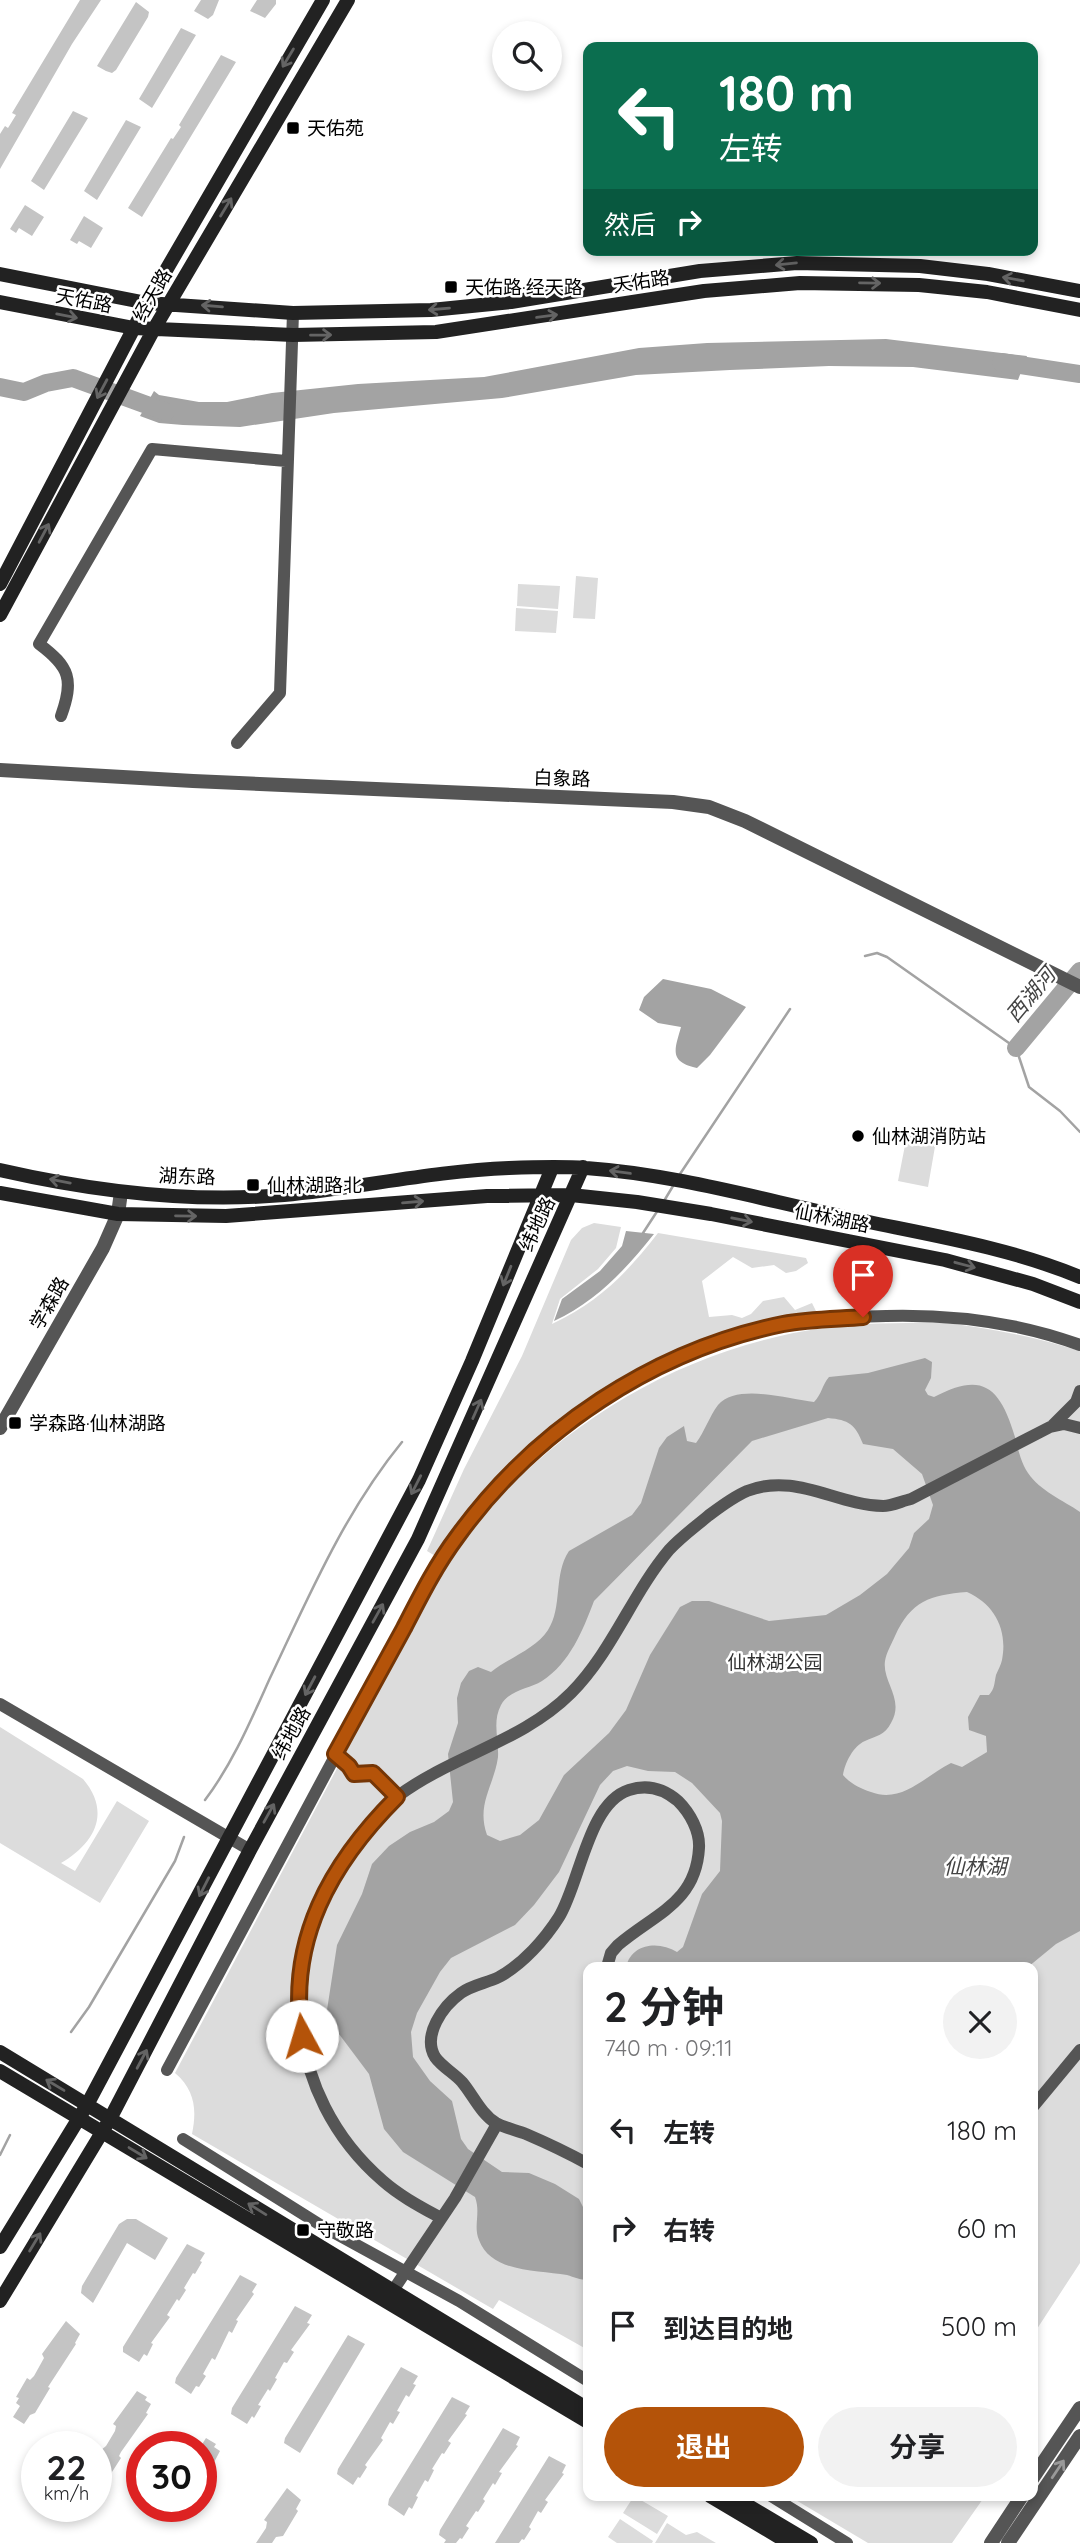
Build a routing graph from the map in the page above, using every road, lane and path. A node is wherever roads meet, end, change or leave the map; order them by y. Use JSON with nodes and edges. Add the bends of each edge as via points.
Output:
{"nodes":[{"id":1,"x":323,"y":0,"type":"edge"},
{"id":2,"x":348,"y":0,"type":"edge"},
{"id":3,"x":0,"y":274,"type":"edge"},
{"id":4,"x":49,"y":286,"type":"junction"},
{"id":5,"x":1080,"y":290,"type":"edge"},
{"id":6,"x":0,"y":302,"type":"edge"},
{"id":7,"x":148,"y":303,"type":"junction"},
{"id":8,"x":169,"y":303,"type":"junction"},
{"id":9,"x":1080,"y":310,"type":"edge"},
{"id":10,"x":42,"y":311,"type":"junction"},
{"id":11,"x":293,"y":313,"type":"junction"},
{"id":12,"x":134,"y":328,"type":"junction"},
{"id":13,"x":154,"y":329,"type":"junction"},
{"id":14,"x":293,"y":335,"type":"junction"},
{"id":15,"x":286,"y":461,"type":"junction"},
{"id":16,"x":28,"y":562,"type":"junction"},
{"id":17,"x":0,"y":583,"type":"edge"},
{"id":18,"x":0,"y":615,"type":"edge"},
{"id":19,"x":0,"y":629,"type":"edge"},
{"id":20,"x":61,"y":716,"type":"dead end"},
{"id":21,"x":237,"y":743,"type":"dead end"},
{"id":22,"x":0,"y":770,"type":"edge"},
{"id":23,"x":1080,"y":987,"type":"edge"},
{"id":24,"x":583,"y":1167,"type":"junction"},
{"id":25,"x":552,"y":1168,"type":"junction"},
{"id":26,"x":0,"y":1170,"type":"edge"},
{"id":27,"x":121,"y":1192,"type":"junction"},
{"id":28,"x":0,"y":1193,"type":"edge"},
{"id":29,"x":540,"y":1194,"type":"junction"},
{"id":30,"x":571,"y":1195,"type":"junction"},
{"id":31,"x":117,"y":1214,"type":"junction"},
{"id":32,"x":1080,"y":1277,"type":"edge"},
{"id":33,"x":1080,"y":1301,"type":"edge"},
{"id":34,"x":1080,"y":1345,"type":"edge"},
{"id":35,"x":1079,"y":1401,"type":"edge"},
{"id":36,"x":6,"y":1404,"type":"edge"},
{"id":37,"x":1050,"y":1427,"type":"junction"},
{"id":38,"x":0,"y":1428,"type":"edge"},
{"id":39,"x":1080,"y":1428,"type":"edge"},
{"id":40,"x":0,"y":1704,"type":"edge"},
{"id":41,"x":335,"y":1754,"type":"junction"},
{"id":42,"x":397,"y":1797,"type":"junction"},
{"id":43,"x":229,"y":1839,"type":"junction"},
{"id":44,"x":250,"y":1850,"type":"junction"},
{"id":45,"x":608,"y":1962,"type":"edge"},
{"id":46,"x":1080,"y":2050,"type":"edge"},
{"id":47,"x":0,"y":2052,"type":"edge"},
{"id":48,"x":167,"y":2070,"type":"dead end"},
{"id":49,"x":0,"y":2071,"type":"edge"},
{"id":50,"x":1038,"y":2101,"type":"edge"},
{"id":51,"x":87,"y":2105,"type":"junction"},
{"id":52,"x":79,"y":2119,"type":"junction"},
{"id":53,"x":110,"y":2119,"type":"junction"},
{"id":54,"x":498,"y":2124,"type":"junction"},
{"id":55,"x":102,"y":2133,"type":"junction"},
{"id":56,"x":183,"y":2139,"type":"dead end"},
{"id":57,"x":583,"y":2161,"type":"edge"},
{"id":58,"x":441,"y":2217,"type":"junction"},
{"id":59,"x":0,"y":2247,"type":"edge"},
{"id":60,"x":405,"y":2272,"type":"junction"},
{"id":61,"x":392,"y":2292,"type":"junction"},
{"id":62,"x":0,"y":2301,"type":"edge"},
{"id":63,"x":583,"y":2378,"type":"edge"},
{"id":64,"x":583,"y":2406,"type":"edge"},
{"id":65,"x":1080,"y":2408,"type":"edge"},
{"id":66,"x":583,"y":2419,"type":"edge"},
{"id":67,"x":1080,"y":2436,"type":"edge"},
{"id":68,"x":1038,"y":2470,"type":"edge"},
{"id":69,"x":1038,"y":2498,"type":"edge"},
{"id":70,"x":718,"y":2501,"type":"edge"},
{"id":71,"x":740,"y":2501,"type":"edge"},
{"id":72,"x":779,"y":2501,"type":"edge"},
{"id":73,"x":1019,"y":2501,"type":"edge"},
{"id":74,"x":1036,"y":2501,"type":"edge"},
{"id":75,"x":789,"y":2543,"type":"edge"},
{"id":76,"x":811,"y":2543,"type":"edge"},
{"id":77,"x":847,"y":2543,"type":"edge"},
{"id":78,"x":990,"y":2543,"type":"edge"},
{"id":79,"x":1008,"y":2543,"type":"edge"}],
"edges":[{"from":1,"to":7,"type":"main road","name":"经天路","one_way":true},
{"from":8,"to":2,"type":"main road","name":"经天路","one_way":true},
{"from":3,"to":4,"type":"main road","name":"天佑路"},
{"from":4,"to":7,"type":"main road","name":"天佑路"},
{"from":4,"to":10,"type":"main road"},
{"from":5,"to":11,"type":"main road","name":"天佑路","one_way":true,"via":[[920,266],[797,263],[700,271],[511,302],[431,310]]},
{"from":6,"to":10,"type":"main road","name":"天佑路"},
{"from":7,"to":8,"type":"main road","name":"天佑路"},
{"from":7,"to":12,"type":"main road","name":"经天路"},
{"from":11,"to":8,"type":"main road","name":"天佑路","one_way":true},
{"from":8,"to":13,"type":"main road","name":"经天路"},
{"from":14,"to":9,"type":"main road","name":"天佑路","one_way":true,"via":[[436,332],[704,291],[800,283],[919,285],[987,292]]},
{"from":10,"to":12,"type":"main road","name":"天佑路","one_way":true},
{"from":11,"to":14,"type":"street"},
{"from":12,"to":13,"type":"main road","name":"天佑路"},
{"from":12,"to":17,"type":"main road","name":"经天路","one_way":true},
{"from":13,"to":14,"type":"main road","name":"天佑路"},
{"from":16,"to":13,"type":"main road","name":"经天路","one_way":true},
{"from":14,"to":15,"type":"street"},
{"from":15,"to":20,"type":"street","via":[[152,449],[39,644],[57,657],[68,675],[69,693]]},
{"from":15,"to":21,"type":"street","via":[[280,693]]},
{"from":16,"to":18,"type":"main road","name":"经天路"},
{"from":16,"to":19,"type":"main road"},
{"from":22,"to":23,"type":"street","name":"白象路","via":[[709,807]]},
{"from":24,"to":25,"type":"main road","name":"湖东路"},
{"from":24,"to":30,"type":"main road","name":"纬地路"},
{"from":32,"to":24,"type":"main road","name":"仙林湖路","one_way":true,"via":[[1027,1257],[693,1185]]},
{"from":25,"to":27,"type":"main road","name":"湖东路","via":[[462,1171],[280,1195]]},
{"from":25,"to":29,"type":"main road","name":"纬地路"},
{"from":27,"to":26,"type":"main road","name":"湖东路","one_way":true},
{"from":27,"to":31,"type":"street","name":"学森路"},
{"from":28,"to":31,"type":"main road","name":"湖东路"},
{"from":29,"to":30,"type":"main road","name":"湖东路"},
{"from":31,"to":29,"type":"main road","name":"湖东路","one_way":true,"via":[[226,1216]]},
{"from":29,"to":43,"type":"main road","name":"纬地路","one_way":true,"via":[[419,1480]]},
{"from":30,"to":33,"type":"main road","name":"仙林湖路","one_way":true,"via":[[637,1202],[946,1260]]},
{"from":44,"to":30,"type":"main road","name":"纬地路","one_way":true,"via":[[418,1539]]},
{"from":31,"to":36,"type":"street","name":"学森路","via":[[103,1248]]},
{"from":34,"to":41,"type":"street","via":[[957,1317],[863,1317],[785,1324],[750,1333],[648,1374],[561,1426],[487,1499],[431,1577]]},
{"from":35,"to":37,"type":"street"},
{"from":36,"to":38,"type":"street","name":"学森路"},
{"from":37,"to":39,"type":"street"},
{"from":37,"to":42,"type":"street","via":[[911,1499],[883,1506],[795,1484],[748,1491],[725,1503],[670,1550],[590,1672],[571,1693],[544,1717]]},
{"from":40,"to":43,"type":"street"},
{"from":41,"to":42,"type":"street","via":[[354,1774],[373,1773]]},
{"from":41,"to":48,"type":"street"},
{"from":42,"to":58,"type":"street","via":[[323,1891],[297,1994],[312,2080],[351,2146],[394,2190]]},
{"from":43,"to":44,"type":"street"},
{"from":43,"to":51,"type":"main road","name":"纬地路","one_way":true},
{"from":53,"to":44,"type":"main road","name":"纬地路","one_way":true},
{"from":45,"to":54,"type":"street","via":[[618,1945],[682,1895],[696,1873],[699,1841],[695,1825],[681,1804],[661,1789],[639,1787],[614,1799],[596,1826],[570,1894],[551,1928],[502,1975],[464,1991],[438,2018],[432,2041],[436,2059]]},
{"from":46,"to":50,"type":"street"},
{"from":51,"to":47,"type":"main road","one_way":true},
{"from":49,"to":52,"type":"main road"},
{"from":51,"to":52,"type":"main road","name":"纬地路"},
{"from":51,"to":53,"type":"main road"},
{"from":52,"to":55,"type":"main road"},
{"from":52,"to":59,"type":"main road","name":"纬地路"},
{"from":53,"to":55,"type":"main road","name":"纬地路"},
{"from":61,"to":53,"type":"main road","one_way":true},
{"from":54,"to":57,"type":"street"},
{"from":54,"to":58,"type":"street"},
{"from":62,"to":55,"type":"main road","name":"纬地路","one_way":true},
{"from":55,"to":66,"type":"main road","one_way":true},
{"from":56,"to":60,"type":"street"},
{"from":58,"to":60,"type":"street"},
{"from":60,"to":61,"type":"street"},
{"from":60,"to":63,"type":"street"},
{"from":61,"to":64,"type":"main road"},
{"from":65,"to":68,"type":"street"},
{"from":69,"to":67,"type":"street","one_way":true},
{"from":70,"to":75,"type":"main road"},
{"from":71,"to":76,"type":"main road"},
{"from":72,"to":77,"type":"street"},
{"from":73,"to":78,"type":"street"},
{"from":79,"to":74,"type":"street","one_way":true}]}
